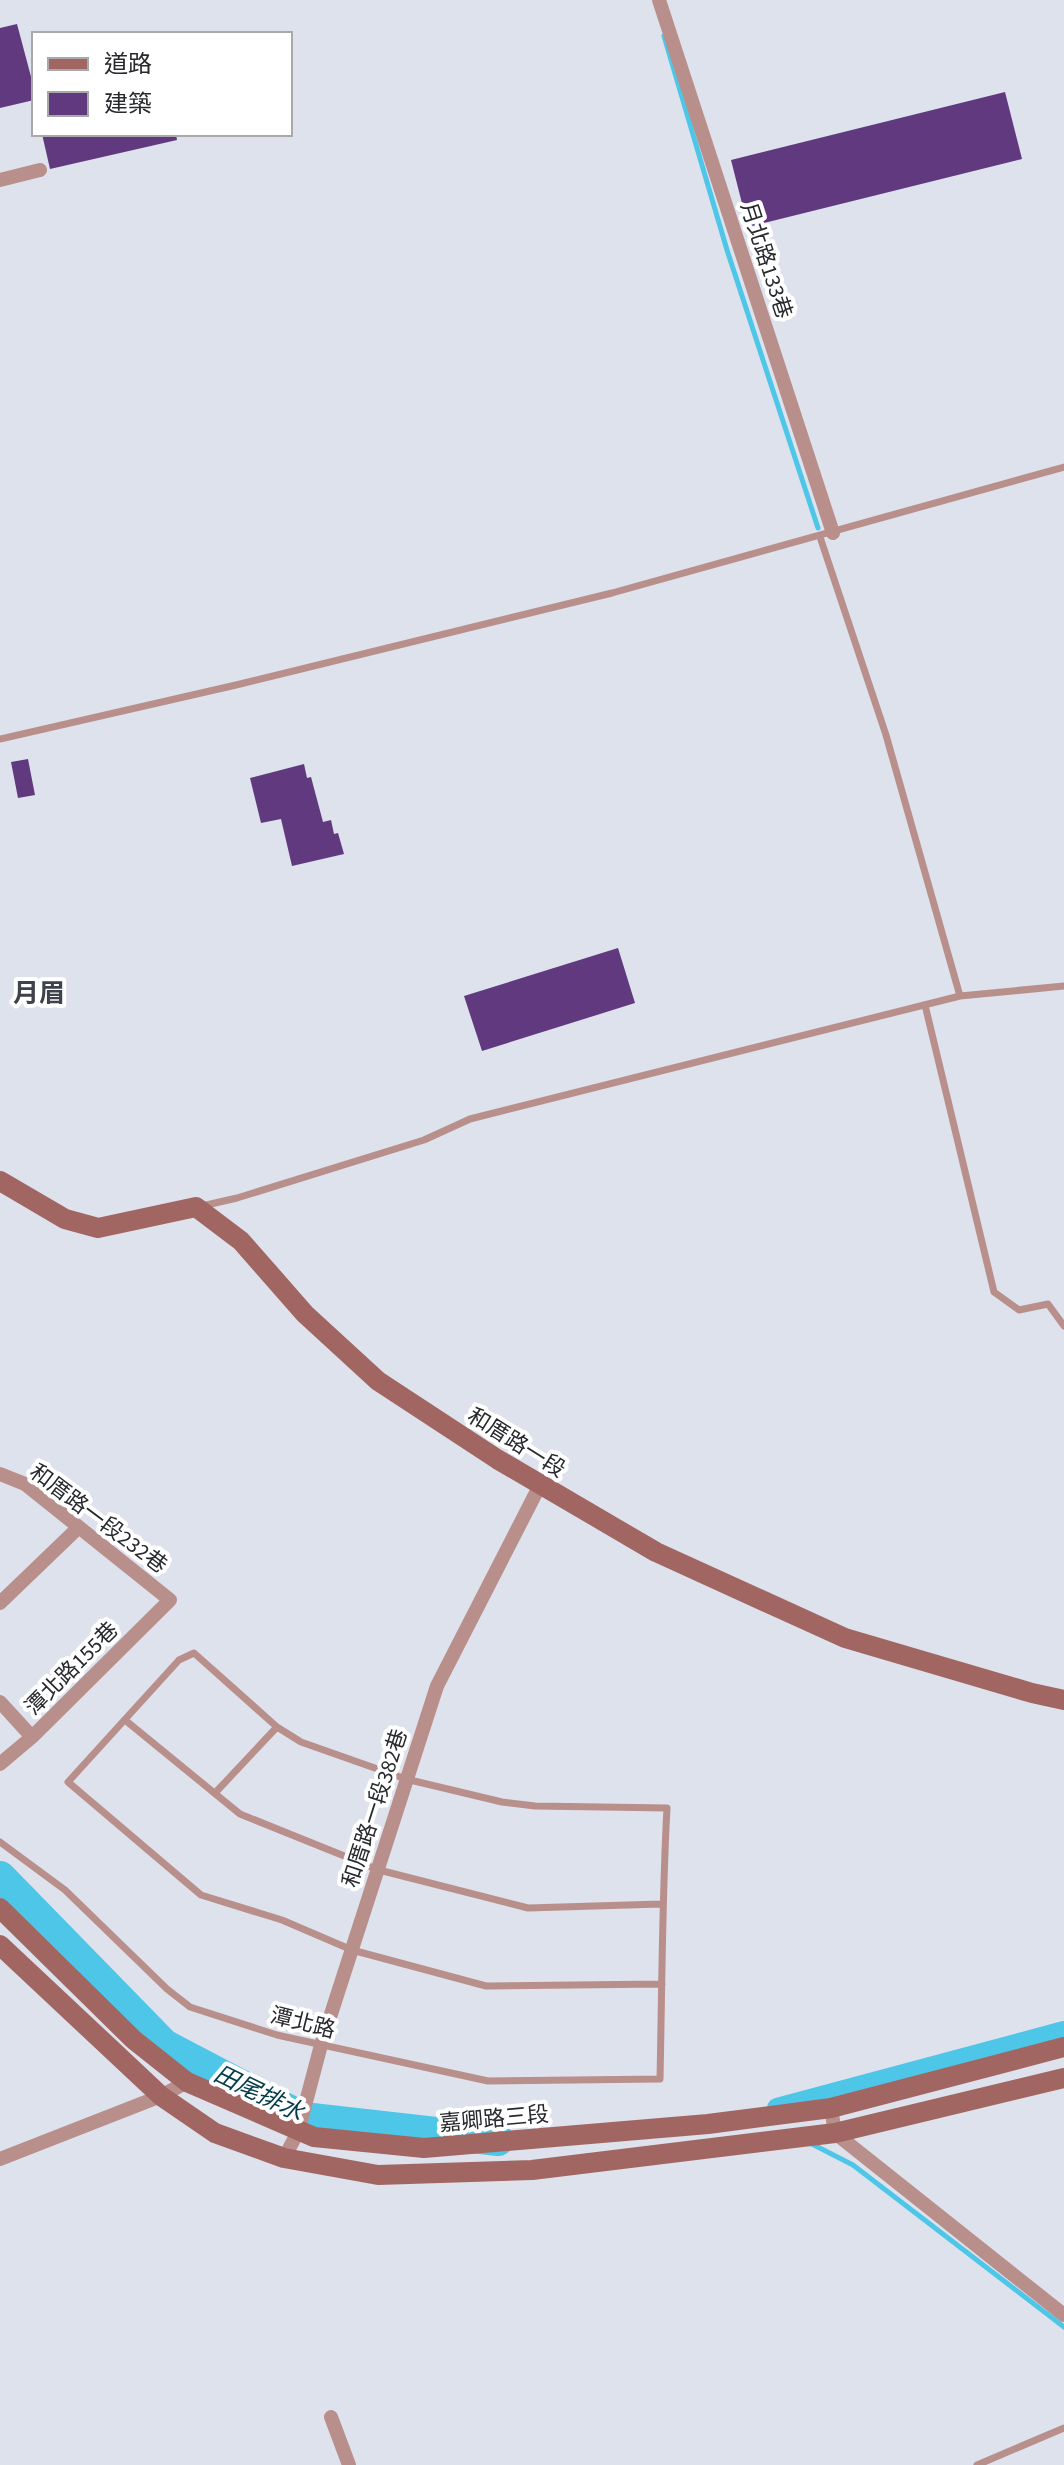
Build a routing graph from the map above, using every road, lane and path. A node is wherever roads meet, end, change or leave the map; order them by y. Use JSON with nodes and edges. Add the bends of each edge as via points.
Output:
{"nodes":[{"id":1,"x":659,"y":0,"type":"edge"},
{"id":2,"x":40,"y":170,"type":"dead end"},
{"id":3,"x":0,"y":180,"type":"edge"},
{"id":4,"x":1064,"y":467,"type":"edge"},
{"id":5,"x":827,"y":535,"type":"junction"},
{"id":6,"x":0,"y":739,"type":"edge"},
{"id":7,"x":1064,"y":986,"type":"edge"},
{"id":8,"x":960,"y":996,"type":"junction"},
{"id":9,"x":925,"y":1005,"type":"junction"},
{"id":10,"x":0,"y":1181,"type":"edge"},
{"id":11,"x":196,"y":1207,"type":"junction"},
{"id":12,"x":1064,"y":1326,"type":"edge"},
{"id":13,"x":0,"y":1474,"type":"edge"},
{"id":14,"x":540,"y":1485,"type":"junction"},
{"id":15,"x":79,"y":1527,"type":"junction"},
{"id":16,"x":170,"y":1600,"type":"joint"},
{"id":17,"x":0,"y":1603,"type":"edge"},
{"id":18,"x":1064,"y":1700,"type":"edge"},
{"id":19,"x":0,"y":1702,"type":"edge"},
{"id":20,"x":125,"y":1720,"type":"junction"},
{"id":21,"x":277,"y":1727,"type":"junction"},
{"id":22,"x":32,"y":1737,"type":"junction"},
{"id":23,"x":0,"y":1764,"type":"edge"},
{"id":24,"x":406,"y":1779,"type":"junction"},
{"id":25,"x":215,"y":1793,"type":"junction"},
{"id":26,"x":0,"y":1842,"type":"edge"},
{"id":27,"x":379,"y":1870,"type":"junction"},
{"id":28,"x":661,"y":1904,"type":"junction"},
{"id":29,"x":0,"y":1908,"type":"edge"},
{"id":30,"x":0,"y":1945,"type":"edge"},
{"id":31,"x":352,"y":1950,"type":"junction"},
{"id":32,"x":662,"y":1984,"type":"junction"},
{"id":33,"x":321,"y":2045,"type":"junction"},
{"id":34,"x":1064,"y":2047,"type":"edge"},
{"id":35,"x":1064,"y":2078,"type":"edge"},
{"id":36,"x":187,"y":2082,"type":"junction"},
{"id":37,"x":161,"y":2096,"type":"junction"},
{"id":38,"x":831,"y":2108,"type":"junction"},
{"id":39,"x":298,"y":2132,"type":"junction"},
{"id":40,"x":835,"y":2133,"type":"junction"},
{"id":41,"x":284,"y":2158,"type":"junction"},
{"id":42,"x":0,"y":2159,"type":"edge"},
{"id":43,"x":1064,"y":2315,"type":"edge"},
{"id":44,"x":331,"y":2417,"type":"dead end"},
{"id":45,"x":1064,"y":2428,"type":"edge"},
{"id":46,"x":349,"y":2465,"type":"edge"},
{"id":47,"x":977,"y":2465,"type":"edge"}],
"edges":[{"from":1,"to":5,"type":"street","name":"月北路133巷"},
{"from":2,"to":3,"type":"street"},
{"from":4,"to":5,"type":"lane"},
{"from":5,"to":6,"type":"lane","via":[[612,593]]},
{"from":5,"to":8,"type":"lane"},
{"from":7,"to":8,"type":"lane"},
{"from":8,"to":9,"type":"lane"},
{"from":9,"to":11,"type":"lane","via":[[470,1119],[410,1144]]},
{"from":9,"to":12,"type":"lane","via":[[994,1292],[1019,1310],[1048,1304]]},
{"from":10,"to":11,"type":"street","via":[[65,1219],[98,1228]]},
{"from":11,"to":14,"type":"street","name":"和厝路一段","via":[[241,1241],[305,1314],[378,1381]]},
{"from":13,"to":15,"type":"street","name":"和厝路一段232巷","via":[[25,1484]]},
{"from":14,"to":18,"type":"street","name":"和厝路一段","via":[[656,1552],[845,1638]]},
{"from":14,"to":24,"type":"street","name":"和厝路一段382巷","via":[[437,1686]]},
{"from":15,"to":16,"type":"street","name":"和厝路一段232巷"},
{"from":15,"to":17,"type":"street"},
{"from":16,"to":22,"type":"street","name":"潭北路155巷"},
{"from":19,"to":22,"type":"street"},
{"from":20,"to":21,"type":"lane","via":[[179,1660],[194,1653]]},
{"from":20,"to":25,"type":"lane"},
{"from":20,"to":31,"type":"lane","via":[[68,1782],[201,1895],[282,1920]]},
{"from":21,"to":24,"type":"lane","via":[[301,1742]]},
{"from":21,"to":25,"type":"lane"},
{"from":22,"to":23,"type":"street","name":"潭北路155巷"},
{"from":24,"to":27,"type":"street","name":"和厝路一段382巷"},
{"from":24,"to":28,"type":"lane","via":[[535,1806],[667,1808]]},
{"from":25,"to":27,"type":"lane","via":[[240,1814]]},
{"from":26,"to":33,"type":"lane","name":"潭北路","via":[[65,1890],[190,2007]]},
{"from":27,"to":28,"type":"lane","via":[[528,1908]]},
{"from":27,"to":31,"type":"street","name":"和厝路一段382巷"},
{"from":28,"to":32,"type":"lane"},
{"from":29,"to":36,"type":"street","name":"嘉卿路三段","via":[[134,2040]]},
{"from":30,"to":37,"type":"street"},
{"from":31,"to":32,"type":"lane","via":[[486,1986]]},
{"from":31,"to":33,"type":"street","name":"和厝路一段382巷"},
{"from":32,"to":33,"type":"lane","name":"潭北路","via":[[660,2079],[488,2081]]},
{"from":33,"to":39,"type":"street","name":"和厝路一段382巷"},
{"from":34,"to":38,"type":"street","name":"嘉卿路三段"},
{"from":35,"to":40,"type":"street"},
{"from":36,"to":37,"type":"street"},
{"from":36,"to":39,"type":"street","name":"嘉卿路三段"},
{"from":37,"to":41,"type":"street","via":[[215,2133]]},
{"from":37,"to":42,"type":"street"},
{"from":38,"to":39,"type":"street","name":"嘉卿路三段","via":[[424,2148]]},
{"from":38,"to":40,"type":"street"},
{"from":39,"to":41,"type":"street","name":"和厝路一段382巷"},
{"from":40,"to":41,"type":"street","via":[[532,2170],[378,2175]]},
{"from":40,"to":43,"type":"street"},
{"from":44,"to":46,"type":"street"},
{"from":45,"to":47,"type":"lane"}]}
